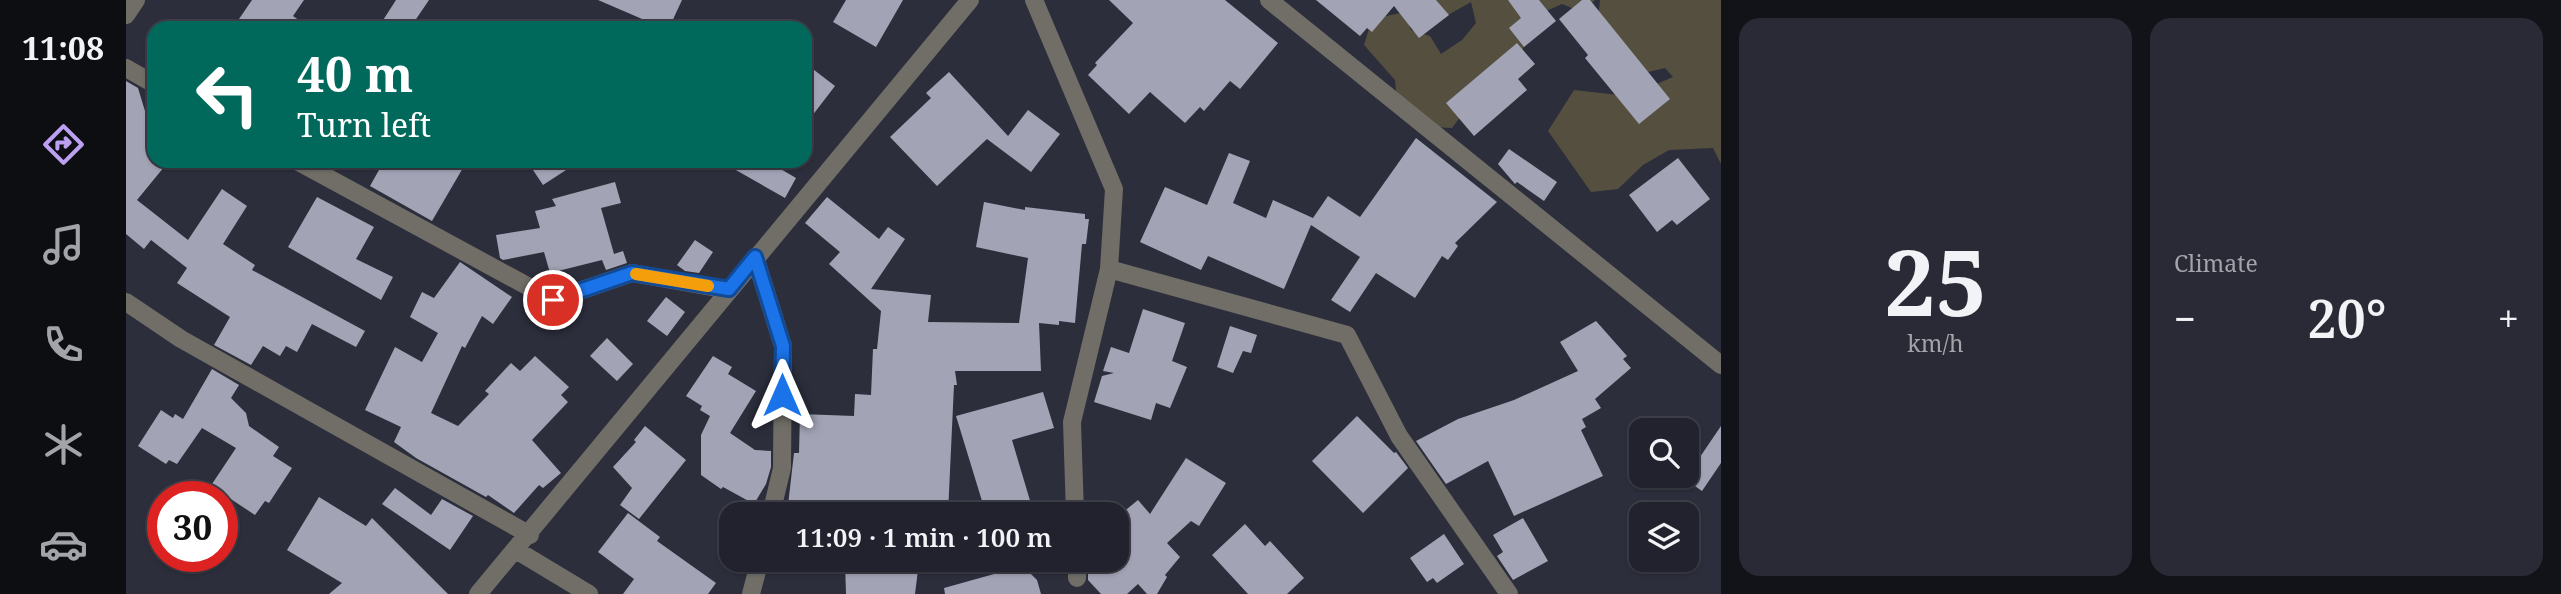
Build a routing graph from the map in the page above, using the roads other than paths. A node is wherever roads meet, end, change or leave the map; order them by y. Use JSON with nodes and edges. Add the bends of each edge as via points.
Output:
{"nodes":[{"id":1,"x":136,"y":0,"type":"edge"},
{"id":2,"x":970,"y":0,"type":"edge"},
{"id":3,"x":1034,"y":0,"type":"edge"},
{"id":4,"x":1269,"y":0,"type":"edge"},
{"id":5,"x":126,"y":15,"type":"edge"},
{"id":6,"x":126,"y":68,"type":"edge"},
{"id":7,"x":147,"y":80,"type":"edge"},
{"id":8,"x":310,"y":168,"type":"edge"},
{"id":9,"x":755,"y":257,"type":"junction"},
{"id":10,"x":1109,"y":269,"type":"junction"},
{"id":11,"x":729,"y":289,"type":"junction"},
{"id":12,"x":126,"y":302,"type":"edge"},
{"id":13,"x":1721,"y":365,"type":"edge"},
{"id":14,"x":774,"y":502,"type":"edge"},
{"id":15,"x":1075,"y":502,"type":"edge"},
{"id":16,"x":530,"y":535,"type":"junction"},
{"id":17,"x":516,"y":551,"type":"junction"},
{"id":18,"x":757,"y":572,"type":"edge"},
{"id":19,"x":1077,"y":572,"type":"edge"},
{"id":20,"x":1077,"y":578,"type":"dead end"},
{"id":21,"x":478,"y":594,"type":"edge"},
{"id":22,"x":589,"y":594,"type":"edge"},
{"id":23,"x":751,"y":594,"type":"edge"},
{"id":24,"x":1509,"y":594,"type":"edge"}],
"edges":[{"from":1,"to":5,"type":"street"},
{"from":2,"to":9,"type":"street"},
{"from":3,"to":10,"type":"street","via":[[1115,189]]},
{"from":4,"to":13,"type":"street"},
{"from":6,"to":7,"type":"street"},
{"from":8,"to":11,"type":"street","via":[[553,300],[632,273]]},
{"from":9,"to":11,"type":"street"},
{"from":9,"to":14,"type":"street","via":[[783,346],[782,468]]},
{"from":10,"to":15,"type":"street","via":[[1072,422]]},
{"from":10,"to":24,"type":"street","via":[[1347,335],[1399,436]]},
{"from":11,"to":16,"type":"street"},
{"from":12,"to":16,"type":"street","via":[[181,339]]},
{"from":16,"to":17,"type":"street"},
{"from":17,"to":21,"type":"street"},
{"from":17,"to":22,"type":"street"},
{"from":18,"to":23,"type":"street"},
{"from":19,"to":20,"type":"street"}]}
